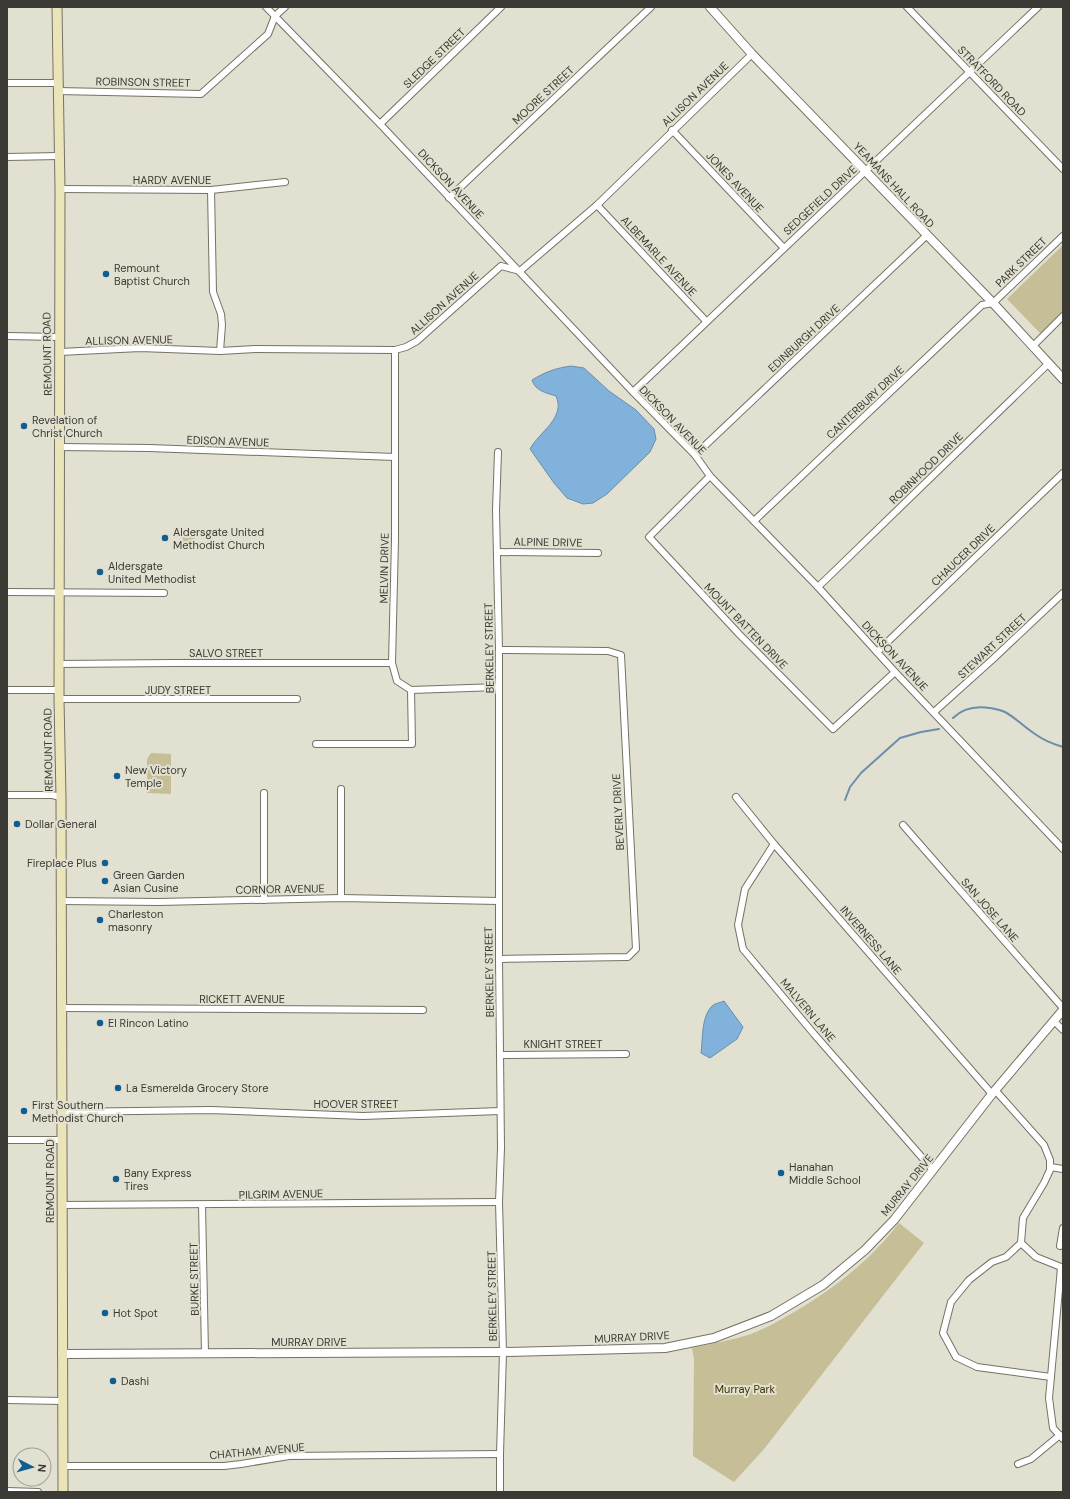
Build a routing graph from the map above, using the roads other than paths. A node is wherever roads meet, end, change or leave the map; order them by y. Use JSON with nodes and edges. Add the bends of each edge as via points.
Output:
{"nodes":[{"id":1,"x":57,"y":7,"type":"edge"},
{"id":2,"x":266,"y":7,"type":"edge"},
{"id":3,"x":285,"y":7,"type":"edge"},
{"id":4,"x":501,"y":7,"type":"edge"},
{"id":5,"x":651,"y":7,"type":"edge"},
{"id":6,"x":710,"y":7,"type":"edge"},
{"id":7,"x":907,"y":7,"type":"edge"},
{"id":8,"x":1038,"y":7,"type":"edge"},
{"id":9,"x":275,"y":16,"type":"junction"},
{"id":10,"x":752,"y":54,"type":"junction"},
{"id":11,"x":970,"y":72,"type":"junction"},
{"id":12,"x":7,"y":83,"type":"edge"},
{"id":13,"x":58,"y":87,"type":"junction"},
{"id":14,"x":380,"y":124,"type":"junction"},
{"id":15,"x":672,"y":130,"type":"junction"},
{"id":16,"x":59,"y":156,"type":"junction"},
{"id":17,"x":7,"y":157,"type":"edge"},
{"id":18,"x":1063,"y":170,"type":"edge"},
{"id":19,"x":866,"y":171,"type":"junction"},
{"id":20,"x":285,"y":182,"type":"dead end"},
{"id":21,"x":60,"y":189,"type":"junction"},
{"id":22,"x":211,"y":190,"type":"junction"},
{"id":23,"x":449,"y":198,"type":"junction"},
{"id":24,"x":597,"y":205,"type":"junction"},
{"id":25,"x":926,"y":236,"type":"junction"},
{"id":26,"x":1063,"y":236,"type":"edge"},
{"id":27,"x":784,"y":248,"type":"junction"},
{"id":28,"x":520,"y":271,"type":"junction"},
{"id":29,"x":993,"y":303,"type":"junction"},
{"id":30,"x":1063,"y":316,"type":"edge"},
{"id":31,"x":706,"y":321,"type":"junction"},
{"id":32,"x":7,"y":336,"type":"edge"},
{"id":33,"x":59,"y":337,"type":"junction"},
{"id":34,"x":1033,"y":346,"type":"junction"},
{"id":35,"x":396,"y":350,"type":"junction"},
{"id":36,"x":220,"y":351,"type":"junction"},
{"id":37,"x":60,"y":352,"type":"junction"},
{"id":38,"x":1049,"y":363,"type":"junction"},
{"id":39,"x":1063,"y":378,"type":"edge"},
{"id":40,"x":633,"y":392,"type":"junction"},
{"id":41,"x":60,"y":447,"type":"junction"},
{"id":42,"x":498,"y":452,"type":"dead end"},
{"id":43,"x":695,"y":455,"type":"junction"},
{"id":44,"x":395,"y":456,"type":"junction"},
{"id":45,"x":1063,"y":473,"type":"edge"},
{"id":46,"x":710,"y":476,"type":"junction"},
{"id":47,"x":754,"y":520,"type":"junction"},
{"id":48,"x":497,"y":552,"type":"junction"},
{"id":49,"x":598,"y":553,"type":"dead end"},
{"id":50,"x":818,"y":587,"type":"junction"},
{"id":51,"x":7,"y":592,"type":"edge"},
{"id":52,"x":59,"y":592,"type":"junction"},
{"id":53,"x":164,"y":593,"type":"dead end"},
{"id":54,"x":1063,"y":594,"type":"edge"},
{"id":55,"x":499,"y":650,"type":"junction"},
{"id":56,"x":877,"y":652,"type":"junction"},
{"id":57,"x":392,"y":663,"type":"junction"},
{"id":58,"x":59,"y":664,"type":"junction"},
{"id":59,"x":895,"y":672,"type":"junction"},
{"id":60,"x":499,"y":688,"type":"junction"},
{"id":61,"x":7,"y":690,"type":"edge"},
{"id":62,"x":411,"y":690,"type":"junction"},
{"id":63,"x":59,"y":694,"type":"junction"},
{"id":64,"x":297,"y":699,"type":"dead end"},
{"id":65,"x":934,"y":712,"type":"junction"},
{"id":66,"x":316,"y":744,"type":"dead end"},
{"id":67,"x":342,"y":789,"type":"dead end"},
{"id":68,"x":264,"y":793,"type":"dead end"},
{"id":69,"x":7,"y":795,"type":"edge"},
{"id":70,"x":61,"y":797,"type":"junction"},
{"id":71,"x":736,"y":797,"type":"dead end"},
{"id":72,"x":903,"y":825,"type":"dead end"},
{"id":73,"x":774,"y":844,"type":"junction"},
{"id":74,"x":1063,"y":849,"type":"edge"},
{"id":75,"x":341,"y":898,"type":"junction"},
{"id":76,"x":264,"y":900,"type":"junction"},
{"id":77,"x":61,"y":901,"type":"junction"},
{"id":78,"x":499,"y":901,"type":"junction"},
{"id":79,"x":499,"y":959,"type":"junction"},
{"id":80,"x":61,"y":1008,"type":"junction"},
{"id":81,"x":1063,"y":1009,"type":"edge"},
{"id":82,"x":423,"y":1010,"type":"dead end"},
{"id":83,"x":1054,"y":1021,"type":"junction"},
{"id":84,"x":1063,"y":1030,"type":"edge"},
{"id":85,"x":626,"y":1054,"type":"dead end"},
{"id":86,"x":500,"y":1055,"type":"junction"},
{"id":87,"x":994,"y":1092,"type":"junction"},
{"id":88,"x":500,"y":1110,"type":"junction"},
{"id":89,"x":62,"y":1112,"type":"junction"},
{"id":90,"x":7,"y":1140,"type":"edge"},
{"id":91,"x":62,"y":1140,"type":"junction"},
{"id":92,"x":1050,"y":1167,"type":"junction"},
{"id":93,"x":1063,"y":1169,"type":"edge"},
{"id":94,"x":933,"y":1170,"type":"junction"},
{"id":95,"x":499,"y":1202,"type":"junction"},
{"id":96,"x":62,"y":1205,"type":"junction"},
{"id":97,"x":202,"y":1205,"type":"junction"},
{"id":98,"x":1063,"y":1228,"type":"edge"},
{"id":99,"x":1021,"y":1243,"type":"junction"},
{"id":100,"x":1060,"y":1246,"type":"dead end"},
{"id":101,"x":1062,"y":1267,"type":"edge"},
{"id":102,"x":503,"y":1352,"type":"junction"},
{"id":103,"x":205,"y":1353,"type":"junction"},
{"id":104,"x":62,"y":1354,"type":"junction"},
{"id":105,"x":1051,"y":1377,"type":"junction"},
{"id":106,"x":7,"y":1400,"type":"edge"},
{"id":107,"x":62,"y":1401,"type":"junction"},
{"id":108,"x":1061,"y":1437,"type":"edge"},
{"id":109,"x":500,"y":1454,"type":"junction"},
{"id":110,"x":1018,"y":1464,"type":"dead end"},
{"id":111,"x":64,"y":1466,"type":"junction"},
{"id":112,"x":7,"y":1491,"type":"edge"},
{"id":113,"x":38,"y":1492,"type":"edge"},
{"id":114,"x":63,"y":1492,"type":"edge"},
{"id":115,"x":500,"y":1492,"type":"edge"}],
"edges":[{"from":1,"to":13,"type":"main road","name":"REMOUNT ROAD"},
{"from":2,"to":9,"type":"street","name":"DICKSON AVENUE"},
{"from":3,"to":9,"type":"street","name":"ROBINSON STREET"},
{"from":4,"to":14,"type":"street","name":"SLEDGE STREET"},
{"from":5,"to":23,"type":"street","name":"MOORE STREET"},
{"from":6,"to":10,"type":"street","name":"YEAMANS HALL ROAD"},
{"from":7,"to":11,"type":"street","name":"STRATFORD ROAD"},
{"from":8,"to":11,"type":"street","name":"SEDGEFIELD DRIVE"},
{"from":9,"to":13,"type":"street","name":"ROBINSON STREET","via":[[268,34],[201,94]]},
{"from":9,"to":14,"type":"street","name":"DICKSON AVENUE"},
{"from":10,"to":15,"type":"street","name":"ALLISON AVENUE"},
{"from":10,"to":19,"type":"street","name":"YEAMANS HALL ROAD"},
{"from":11,"to":18,"type":"street","name":"STRATFORD ROAD"},
{"from":11,"to":19,"type":"street","name":"SEDGEFIELD DRIVE"},
{"from":12,"to":13,"type":"street","name":"ROBINSON STREET"},
{"from":13,"to":16,"type":"main road","name":"REMOUNT ROAD"},
{"from":14,"to":23,"type":"street","name":"DICKSON AVENUE"},
{"from":15,"to":24,"type":"street","name":"ALLISON AVENUE"},
{"from":15,"to":27,"type":"street","name":"JONES AVENUE"},
{"from":16,"to":17,"type":"street"},
{"from":16,"to":21,"type":"main road","name":"REMOUNT ROAD"},
{"from":19,"to":25,"type":"street","name":"YEAMANS HALL ROAD"},
{"from":19,"to":27,"type":"street","name":"SEDGEFIELD DRIVE"},
{"from":20,"to":22,"type":"street","name":"HARDY AVENUE"},
{"from":21,"to":22,"type":"street","name":"HARDY AVENUE"},
{"from":21,"to":33,"type":"main road","name":"REMOUNT ROAD"},
{"from":22,"to":36,"type":"street","via":[[213,292],[221,314]]},
{"from":23,"to":28,"type":"street","name":"DICKSON AVENUE"},
{"from":24,"to":28,"type":"street","name":"ALLISON AVENUE"},
{"from":24,"to":31,"type":"street","name":"ALBEMARLE AVENUE"},
{"from":25,"to":29,"type":"street","name":"YEAMANS HALL ROAD"},
{"from":25,"to":43,"type":"street","name":"EDINBURGH DRIVE"},
{"from":26,"to":29,"type":"street","name":"PARK STREET"},
{"from":27,"to":31,"type":"street","name":"SEDGEFIELD DRIVE"},
{"from":28,"to":35,"type":"street","name":"ALLISON AVENUE","via":[[501,266],[417,341]]},
{"from":28,"to":40,"type":"street","name":"DICKSON AVENUE"},
{"from":29,"to":34,"type":"street","name":"YEAMANS HALL ROAD"},
{"from":29,"to":47,"type":"street","name":"CANTERBURY DRIVE","via":[[982,305]]},
{"from":30,"to":34,"type":"street"},
{"from":31,"to":40,"type":"street","name":"SEDGEFIELD DRIVE"},
{"from":32,"to":33,"type":"street"},
{"from":33,"to":37,"type":"main road","name":"REMOUNT ROAD"},
{"from":34,"to":38,"type":"street","name":"YEAMANS HALL ROAD"},
{"from":35,"to":36,"type":"street","name":"ALLISON AVENUE"},
{"from":35,"to":44,"type":"street","name":"MELVIN DRIVE"},
{"from":36,"to":37,"type":"street","name":"ALLISON AVENUE","via":[[140,348]]},
{"from":37,"to":41,"type":"main road","name":"REMOUNT ROAD"},
{"from":38,"to":39,"type":"street","name":"YEAMANS HALL ROAD"},
{"from":38,"to":50,"type":"street","name":"ROBINHOOD DRIVE"},
{"from":40,"to":43,"type":"street","name":"DICKSON AVENUE"},
{"from":41,"to":44,"type":"street","name":"EDISON AVENUE"},
{"from":41,"to":52,"type":"main road","name":"REMOUNT ROAD"},
{"from":42,"to":48,"type":"street","name":"BERKELEY STREET"},
{"from":43,"to":46,"type":"street","name":"DICKSON AVENUE"},
{"from":44,"to":57,"type":"street","name":"MELVIN DRIVE"},
{"from":45,"to":56,"type":"street","name":"CHAUCER DRIVE"},
{"from":46,"to":47,"type":"street","name":"DICKSON AVENUE"},
{"from":46,"to":59,"type":"street","name":"MOUNT BATTEN DRIVE","via":[[648,537],[739,634],[832,729]]},
{"from":47,"to":50,"type":"street","name":"DICKSON AVENUE"},
{"from":48,"to":49,"type":"street","name":"ALPINE DRIVE"},
{"from":48,"to":55,"type":"street","name":"BERKELEY STREET"},
{"from":50,"to":56,"type":"street","name":"DICKSON AVENUE"},
{"from":51,"to":52,"type":"street"},
{"from":52,"to":53,"type":"street"},
{"from":52,"to":58,"type":"main road","name":"REMOUNT ROAD"},
{"from":54,"to":65,"type":"street","name":"STEWART STREET"},
{"from":55,"to":60,"type":"street","name":"BERKELEY STREET"},
{"from":55,"to":79,"type":"street","name":"BEVERLY DRIVE","via":[[608,650],[621,655],[636,950],[628,957]]},
{"from":56,"to":59,"type":"street","name":"DICKSON AVENUE"},
{"from":57,"to":58,"type":"street","name":"SALVO STREET"},
{"from":57,"to":62,"type":"street","name":"MELVIN DRIVE","via":[[397,681]]},
{"from":58,"to":63,"type":"main road","name":"REMOUNT ROAD"},
{"from":59,"to":65,"type":"street","name":"DICKSON AVENUE"},
{"from":60,"to":62,"type":"street"},
{"from":60,"to":78,"type":"street","name":"BERKELEY STREET"},
{"from":61,"to":63,"type":"street","name":"JUDY STREET"},
{"from":62,"to":66,"type":"street","via":[[412,744]]},
{"from":63,"to":64,"type":"street","name":"JUDY STREET"},
{"from":63,"to":70,"type":"main road","name":"REMOUNT ROAD"},
{"from":65,"to":74,"type":"street","name":"DICKSON AVENUE"},
{"from":67,"to":75,"type":"street"},
{"from":68,"to":76,"type":"street"},
{"from":69,"to":70,"type":"street","via":[[52,794]]},
{"from":70,"to":77,"type":"main road","name":"REMOUNT ROAD"},
{"from":71,"to":73,"type":"street","name":"INVERNESS LANE"},
{"from":72,"to":81,"type":"street","name":"SAN JOSE LANE"},
{"from":73,"to":87,"type":"street","name":"INVERNESS LANE"},
{"from":73,"to":94,"type":"street","name":"MALVERN LANE","via":[[745,889],[738,925],[743,949]]},
{"from":75,"to":76,"type":"street","name":"CORNOR AVENUE"},
{"from":75,"to":78,"type":"street","name":"CORNOR AVENUE"},
{"from":76,"to":77,"type":"street","name":"CORNOR AVENUE"},
{"from":77,"to":80,"type":"main road","name":"REMOUNT ROAD"},
{"from":78,"to":79,"type":"street","name":"BERKELEY STREET"},
{"from":79,"to":86,"type":"street","name":"BERKELEY STREET"},
{"from":80,"to":82,"type":"street","name":"RICKETT AVENUE"},
{"from":80,"to":89,"type":"main road","name":"REMOUNT ROAD"},
{"from":81,"to":83,"type":"street","name":"MURRAY DRIVE"},
{"from":83,"to":84,"type":"street"},
{"from":83,"to":87,"type":"street","name":"MURRAY DRIVE"},
{"from":85,"to":86,"type":"street","name":"KNIGHT STREET"},
{"from":86,"to":88,"type":"street","name":"BERKELEY STREET"},
{"from":87,"to":92,"type":"street","name":"INVERNESS LANE","via":[[1044,1145]]},
{"from":87,"to":94,"type":"street","name":"MURRAY DRIVE"},
{"from":88,"to":89,"type":"street","name":"HOOVER STREET","via":[[363,1116],[212,1110]]},
{"from":88,"to":95,"type":"street","name":"BERKELEY STREET"},
{"from":89,"to":91,"type":"main road","name":"REMOUNT ROAD"},
{"from":90,"to":91,"type":"street"},
{"from":91,"to":96,"type":"main road","name":"REMOUNT ROAD"},
{"from":92,"to":93,"type":"street"},
{"from":92,"to":99,"type":"street","via":[[1044,1183],[1023,1218]]},
{"from":94,"to":102,"type":"street","name":"MURRAY DRIVE","via":[[894,1220],[865,1250],[823,1285],[771,1316],[714,1338],[665,1348]]},
{"from":95,"to":97,"type":"street","name":"PILGRIM AVENUE"},
{"from":95,"to":102,"type":"street","name":"BERKELEY STREET"},
{"from":96,"to":97,"type":"street","name":"PILGRIM AVENUE"},
{"from":96,"to":104,"type":"main road","name":"REMOUNT ROAD"},
{"from":97,"to":103,"type":"street","name":"BURKE STREET"},
{"from":98,"to":100,"type":"street"},
{"from":99,"to":101,"type":"street","via":[[1036,1257]]},
{"from":99,"to":105,"type":"street","via":[[1006,1257],[992,1262],[969,1280],[951,1302],[943,1333],[956,1357],[976,1367]]},
{"from":101,"to":105,"type":"street"},
{"from":102,"to":103,"type":"street","name":"MURRAY DRIVE"},
{"from":102,"to":109,"type":"street","name":"BERKELEY STREET"},
{"from":103,"to":104,"type":"street","name":"MURRAY DRIVE"},
{"from":104,"to":107,"type":"main road","name":"REMOUNT ROAD"},
{"from":105,"to":108,"type":"street","via":[[1049,1398],[1053,1428]]},
{"from":106,"to":107,"type":"street"},
{"from":107,"to":111,"type":"main road","name":"REMOUNT ROAD"},
{"from":108,"to":110,"type":"street","via":[[1030,1459]]},
{"from":109,"to":111,"type":"street","name":"CHATHAM AVENUE","via":[[289,1456],[224,1466]]},
{"from":109,"to":115,"type":"street","name":"BERKELEY STREET"},
{"from":111,"to":114,"type":"main road","name":"REMOUNT ROAD"},
{"from":112,"to":113,"type":"street"}]}
